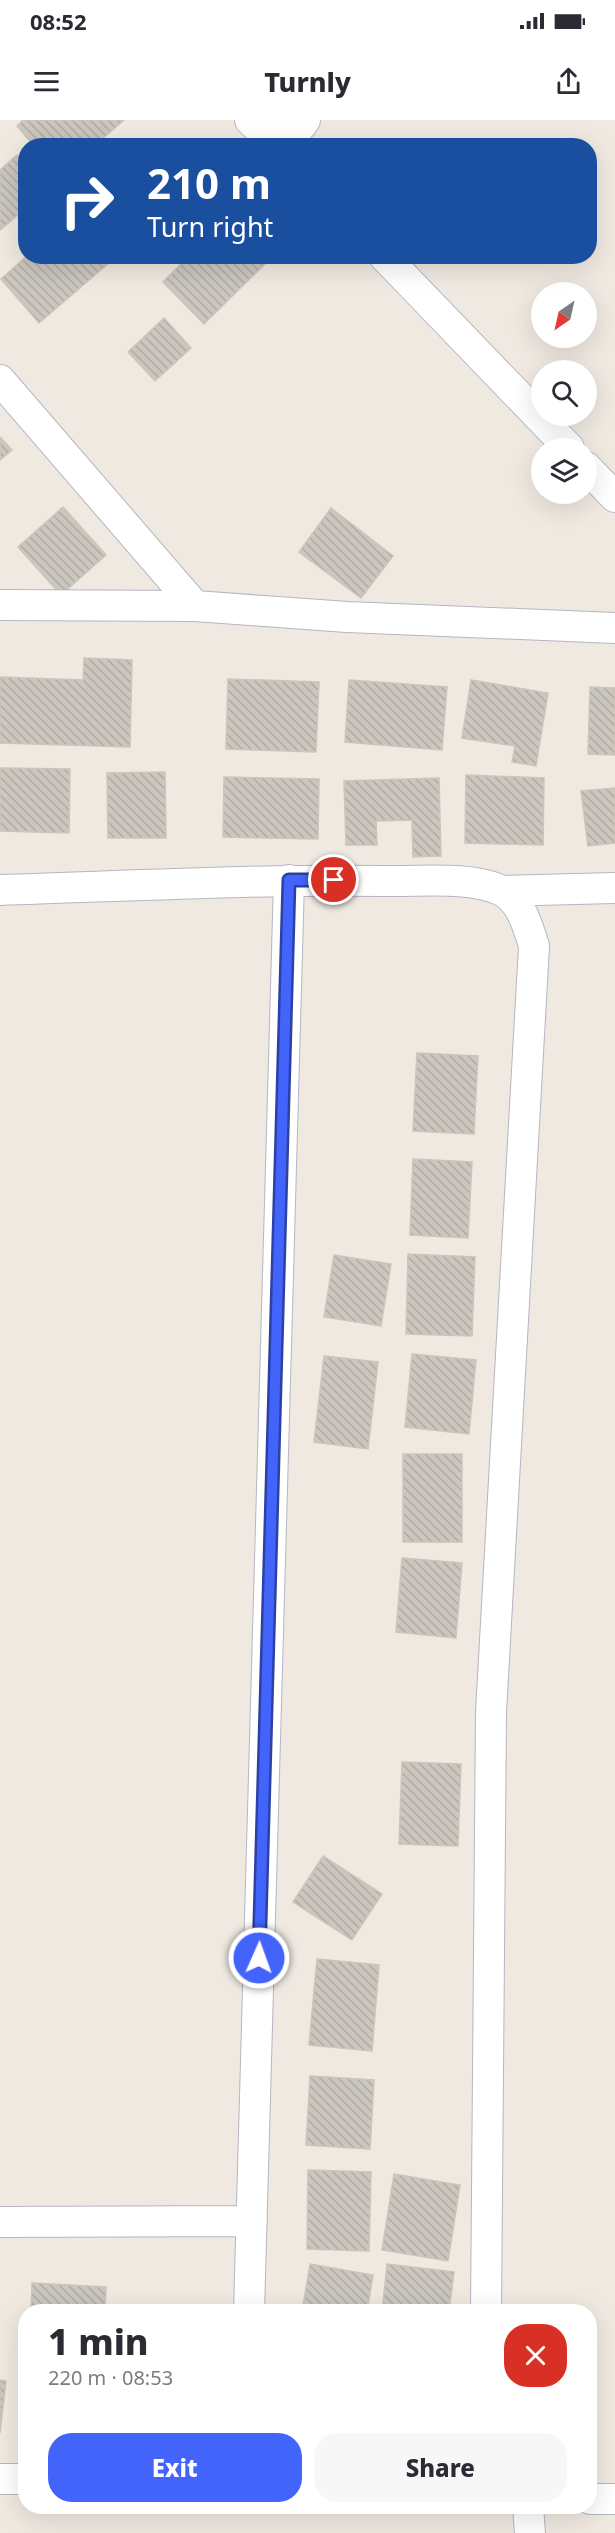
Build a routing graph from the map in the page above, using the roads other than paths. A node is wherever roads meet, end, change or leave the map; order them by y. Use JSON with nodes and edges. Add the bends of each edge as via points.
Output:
{"nodes":[{"id":1,"x":250,"y":120,"type":"edge"},
{"id":2,"x":291,"y":133,"type":"edge"},
{"id":3,"x":392,"y":264,"type":"edge"},
{"id":4,"x":0,"y":380,"type":"edge"},
{"id":5,"x":559,"y":438,"type":"edge"},
{"id":6,"x":597,"y":478,"type":"edge"},
{"id":7,"x":615,"y":497,"type":"edge"},
{"id":8,"x":0,"y":605,"type":"edge"},
{"id":9,"x":195,"y":606,"type":"junction"},
{"id":10,"x":615,"y":628,"type":"edge"},
{"id":11,"x":289,"y":880,"type":"junction"},
{"id":12,"x":615,"y":888,"type":"edge"},
{"id":13,"x":0,"y":890,"type":"edge"},
{"id":14,"x":503,"y":891,"type":"junction"},
{"id":15,"x":252,"y":2221,"type":"junction"},
{"id":16,"x":0,"y":2222,"type":"edge"},
{"id":17,"x":249,"y":2304,"type":"edge"},
{"id":18,"x":486,"y":2304,"type":"edge"},
{"id":19,"x":0,"y":2479,"type":"edge"},
{"id":20,"x":18,"y":2479,"type":"edge"},
{"id":21,"x":597,"y":2499,"type":"edge"},
{"id":22,"x":615,"y":2499,"type":"edge"},
{"id":23,"x":529,"y":2514,"type":"edge"},
{"id":24,"x":530,"y":2533,"type":"edge"}],
"edges":[{"from":1,"to":2,"type":"street","via":[[254,125]]},
{"from":3,"to":5,"type":"street"},
{"from":4,"to":9,"type":"street"},
{"from":6,"to":7,"type":"street"},
{"from":8,"to":9,"type":"street"},
{"from":9,"to":10,"type":"street","via":[[347,617]]},
{"from":11,"to":13,"type":"street"},
{"from":11,"to":14,"type":"street","via":[[468,883]]},
{"from":11,"to":15,"type":"street"},
{"from":12,"to":14,"type":"street"},
{"from":14,"to":18,"type":"street","via":[[518,907],[534,946],[491,1712]]},
{"from":15,"to":16,"type":"street"},
{"from":15,"to":17,"type":"street"},
{"from":19,"to":20,"type":"street"},
{"from":21,"to":22,"type":"street"},
{"from":23,"to":24,"type":"street"}]}
